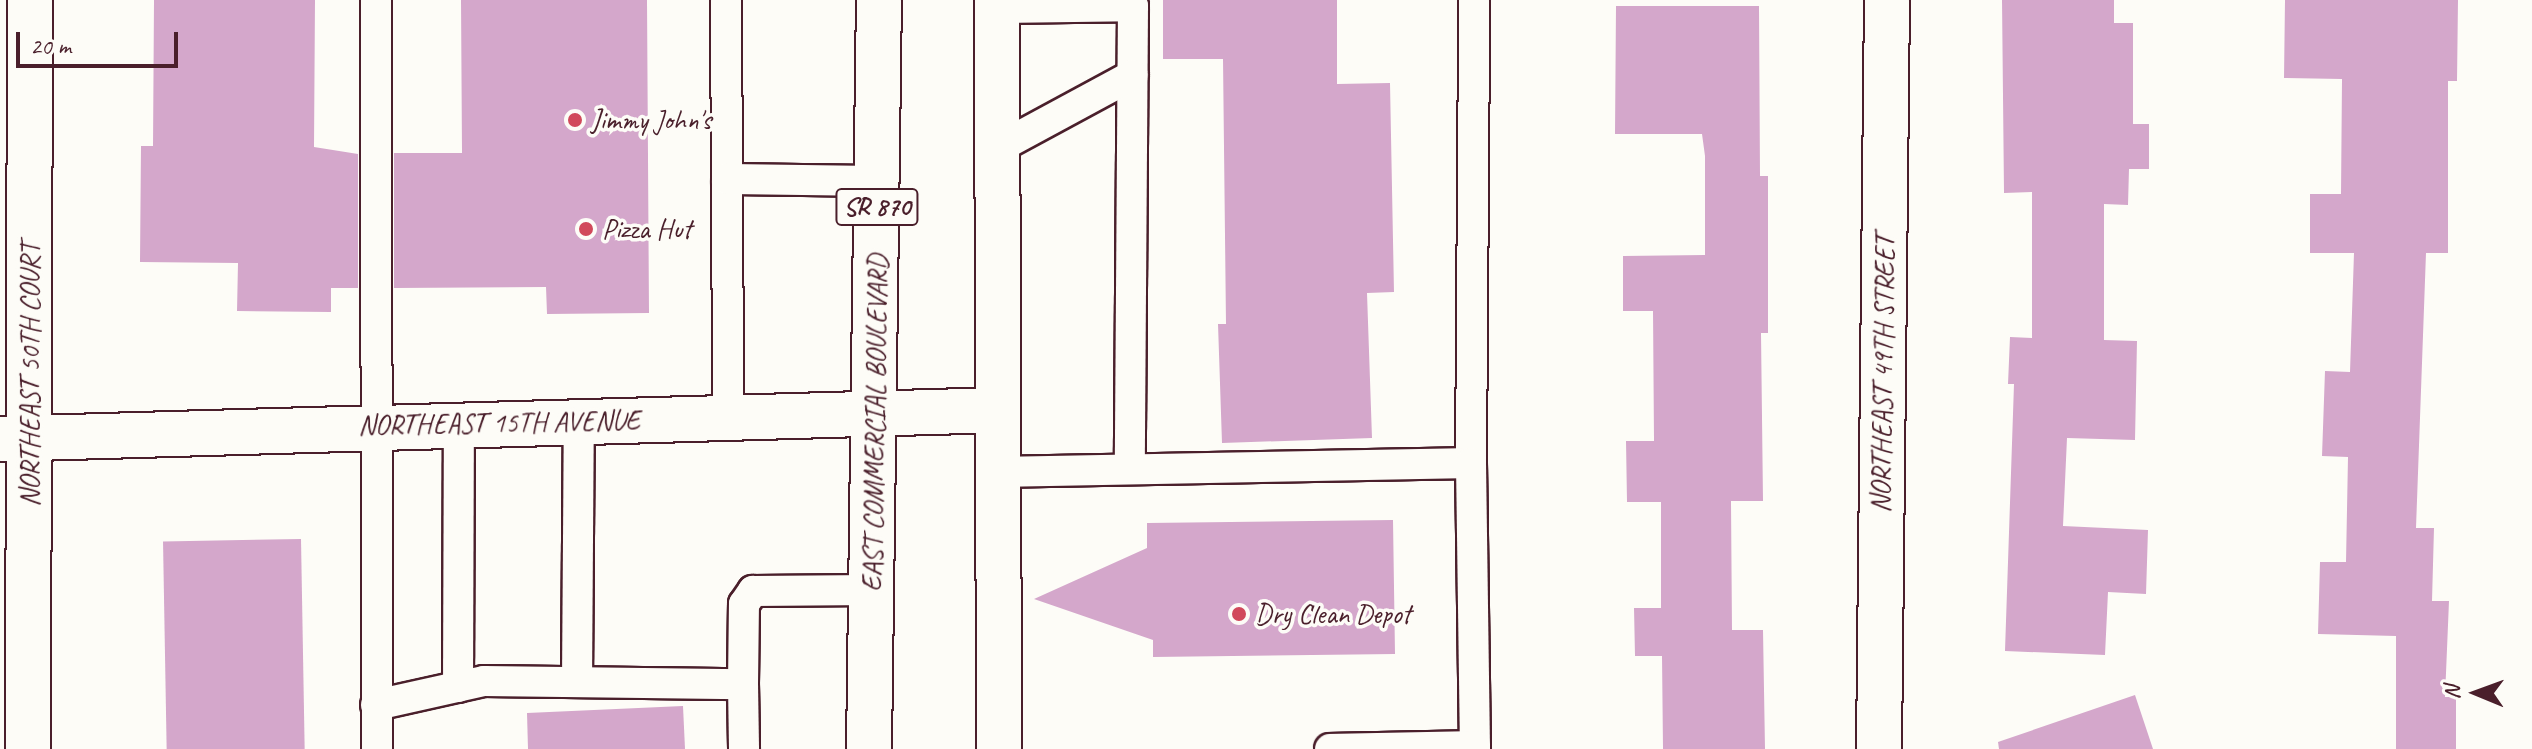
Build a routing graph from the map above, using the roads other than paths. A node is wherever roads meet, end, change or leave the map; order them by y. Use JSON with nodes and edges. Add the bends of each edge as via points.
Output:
{"nodes":[{"id":1,"x":30,"y":0,"type":"edge"},
{"id":2,"x":376,"y":0,"type":"edge"},
{"id":3,"x":726,"y":0,"type":"edge"},
{"id":4,"x":879,"y":0,"type":"edge"},
{"id":5,"x":1474,"y":0,"type":"edge"},
{"id":6,"x":1887,"y":0,"type":"edge"},
{"id":7,"x":997,"y":4,"type":"edge"},
{"id":8,"x":1133,"y":75,"type":"junction"},
{"id":9,"x":998,"y":148,"type":"junction"},
{"id":10,"x":727,"y":179,"type":"junction"},
{"id":11,"x":878,"y":181,"type":"junction"},
{"id":12,"x":998,"y":410,"type":"junction"},
{"id":13,"x":876,"y":414,"type":"junction"},
{"id":14,"x":728,"y":418,"type":"junction"},
{"id":15,"x":579,"y":421,"type":"junction"},
{"id":16,"x":459,"y":424,"type":"junction"},
{"id":17,"x":376,"y":426,"type":"junction"},
{"id":18,"x":15,"y":437,"type":"edge"},
{"id":19,"x":1471,"y":463,"type":"junction"},
{"id":20,"x":1130,"y":469,"type":"junction"},
{"id":21,"x":998,"y":472,"type":"junction"},
{"id":22,"x":872,"y":590,"type":"junction"},
{"id":23,"x":577,"y":682,"type":"junction"},
{"id":24,"x":743,"y":684,"type":"junction"},
{"id":25,"x":458,"y":687,"type":"junction"},
{"id":26,"x":376,"y":705,"type":"junction"},
{"id":27,"x":1475,"y":747,"type":"edge"},
{"id":28,"x":28,"y":749,"type":"edge"},
{"id":29,"x":377,"y":749,"type":"edge"},
{"id":30,"x":744,"y":749,"type":"edge"},
{"id":31,"x":869,"y":749,"type":"edge"},
{"id":32,"x":999,"y":749,"type":"edge"},
{"id":33,"x":1330,"y":749,"type":"edge"},
{"id":34,"x":1879,"y":749,"type":"edge"}],
"edges":[{"from":1,"to":18,"type":"street","name":"NORTHEAST 50TH COURT"},
{"from":2,"to":17,"type":"lane"},
{"from":3,"to":10,"type":"lane"},
{"from":4,"to":11,"type":"street","name":"EAST COMMERCIAL BOULEVARD","number":"SR 870"},
{"from":5,"to":19,"type":"lane"},
{"from":6,"to":34,"type":"street","name":"NORTHEAST 49TH STREET"},
{"from":7,"to":8,"type":"lane","via":[[1133,6]]},
{"from":7,"to":9,"type":"street"},
{"from":8,"to":9,"type":"lane"},
{"from":8,"to":20,"type":"lane"},
{"from":9,"to":12,"type":"street"},
{"from":10,"to":11,"type":"lane"},
{"from":10,"to":14,"type":"lane"},
{"from":11,"to":13,"type":"street","name":"EAST COMMERCIAL BOULEVARD","number":"SR 870"},
{"from":12,"to":13,"type":"street","name":"NORTHEAST 15TH AVENUE"},
{"from":12,"to":21,"type":"street"},
{"from":13,"to":14,"type":"street","name":"NORTHEAST 15TH AVENUE"},
{"from":13,"to":22,"type":"street","name":"EAST COMMERCIAL BOULEVARD","number":"SR 870"},
{"from":14,"to":15,"type":"street","name":"NORTHEAST 15TH AVENUE"},
{"from":15,"to":16,"type":"street","name":"NORTHEAST 15TH AVENUE"},
{"from":15,"to":23,"type":"lane"},
{"from":16,"to":17,"type":"street","name":"NORTHEAST 15TH AVENUE"},
{"from":16,"to":25,"type":"lane"},
{"from":17,"to":18,"type":"street","name":"NORTHEAST 15TH AVENUE"},
{"from":17,"to":26,"type":"lane"},
{"from":18,"to":28,"type":"street","name":"NORTHEAST 50TH COURT"},
{"from":19,"to":20,"type":"lane"},
{"from":19,"to":27,"type":"lane"},
{"from":20,"to":21,"type":"lane"},
{"from":21,"to":32,"type":"street"},
{"from":22,"to":24,"type":"lane","via":[[753,591],[744,604]]},
{"from":22,"to":31,"type":"street","name":"EAST COMMERCIAL BOULEVARD","number":"SR 870"},
{"from":23,"to":24,"type":"lane"},
{"from":23,"to":25,"type":"lane","via":[[484,681]]},
{"from":24,"to":30,"type":"lane"},
{"from":25,"to":26,"type":"lane"},
{"from":26,"to":29,"type":"lane"},
{"from":27,"to":33,"type":"lane"}]}
